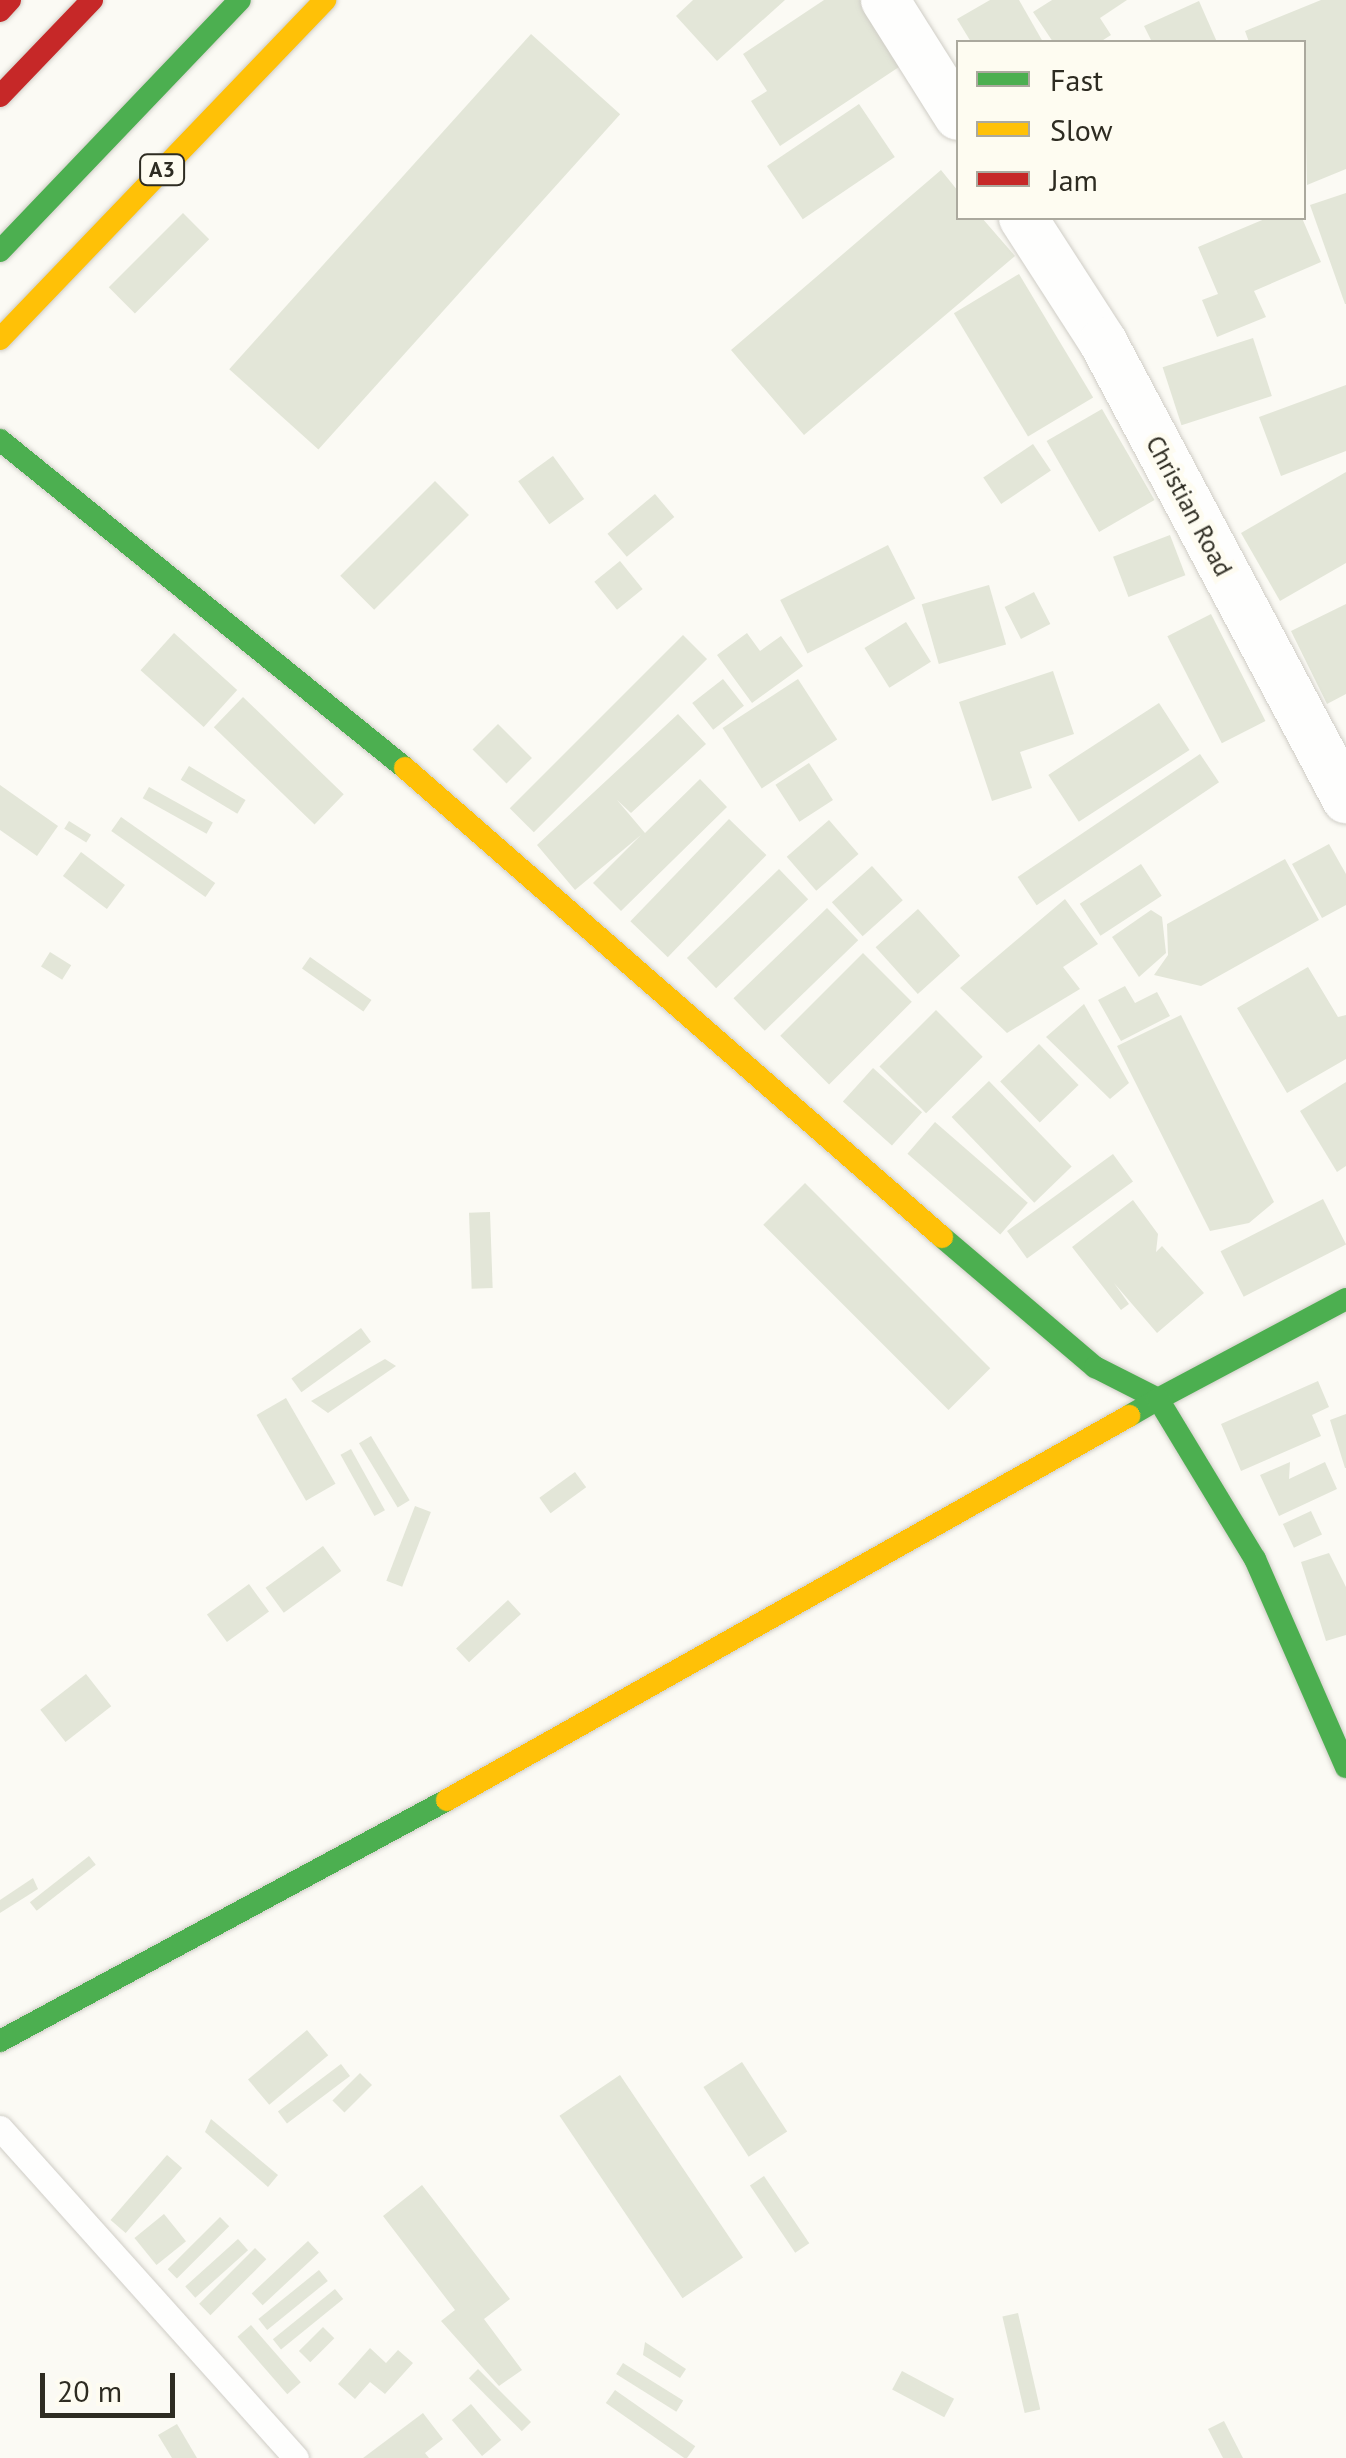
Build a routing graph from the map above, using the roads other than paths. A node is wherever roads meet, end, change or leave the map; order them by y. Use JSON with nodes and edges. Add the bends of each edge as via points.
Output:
{"nodes":[{"id":1,"x":10,"y":0,"type":"edge"},
{"id":2,"x":92,"y":0,"type":"edge"},
{"id":3,"x":240,"y":0,"type":"edge"},
{"id":4,"x":325,"y":0,"type":"edge"},
{"id":5,"x":885,"y":0,"type":"edge"},
{"id":6,"x":0,"y":11,"type":"edge"},
{"id":7,"x":0,"y":96,"type":"edge"},
{"id":8,"x":956,"y":113,"type":"edge"},
{"id":9,"x":1024,"y":220,"type":"edge"},
{"id":10,"x":0,"y":251,"type":"edge"},
{"id":11,"x":0,"y":340,"type":"edge"},
{"id":12,"x":0,"y":440,"type":"edge"},
{"id":13,"x":1346,"y":799,"type":"edge"},
{"id":14,"x":1346,"y":1299,"type":"edge"},
{"id":15,"x":1158,"y":1399,"type":"junction"},
{"id":16,"x":1346,"y":1767,"type":"edge"},
{"id":17,"x":0,"y":2041,"type":"edge"},
{"id":18,"x":0,"y":2128,"type":"edge"},
{"id":19,"x":296,"y":2458,"type":"edge"}],
"edges":[{"from":1,"to":6,"type":"main road"},
{"from":2,"to":7,"type":"main road"},
{"from":3,"to":10,"type":"main road","number":"A3"},
{"from":4,"to":11,"type":"main road","number":"A3"},
{"from":5,"to":8,"type":"street"},
{"from":9,"to":13,"type":"street","name":"Christian Road","via":[[1103,342]]},
{"from":12,"to":15,"type":"main road","via":[[376,742],[1035,1318],[1096,1367]]},
{"from":14,"to":15,"type":"main road"},
{"from":15,"to":16,"type":"main road","via":[[1254,1559]]},
{"from":15,"to":17,"type":"main road","via":[[588,1724]]},
{"from":18,"to":19,"type":"lane"}]}
